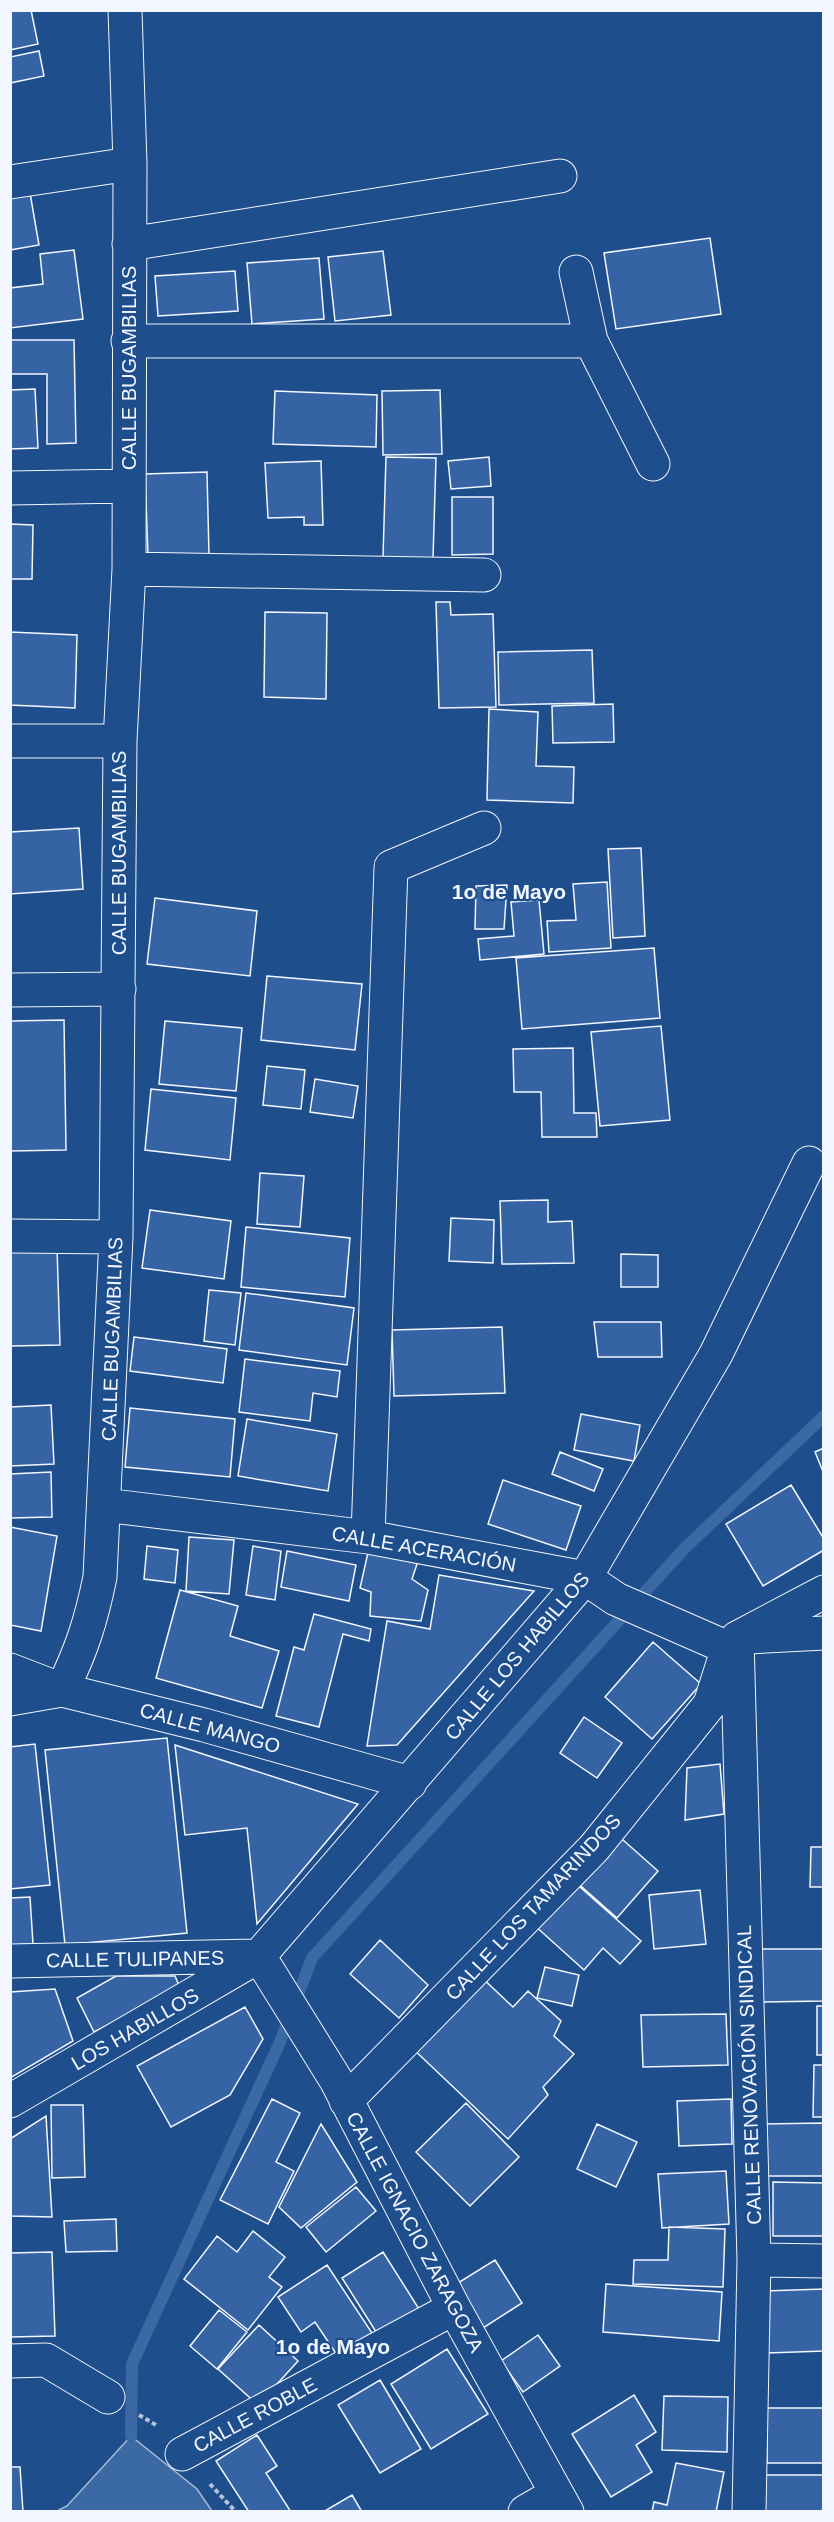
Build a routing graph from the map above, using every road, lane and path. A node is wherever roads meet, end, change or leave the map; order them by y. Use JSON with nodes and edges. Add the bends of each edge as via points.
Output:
{"nodes":[{"id":1,"x":125,"y":10,"type":"edge"},
{"id":2,"x":130,"y":164,"type":"junction"},
{"id":3,"x":560,"y":176,"type":"dead end"},
{"id":4,"x":10,"y":182,"type":"edge"},
{"id":5,"x":129,"y":244,"type":"junction"},
{"id":6,"x":576,"y":272,"type":"dead end"},
{"id":7,"x":128,"y":341,"type":"junction"},
{"id":8,"x":591,"y":341,"type":"junction"},
{"id":9,"x":653,"y":464,"type":"dead end"},
{"id":10,"x":128,"y":486,"type":"junction"},
{"id":11,"x":10,"y":488,"type":"edge"},
{"id":12,"x":129,"y":569,"type":"junction"},
{"id":13,"x":484,"y":575,"type":"dead end"},
{"id":14,"x":10,"y":741,"type":"edge"},
{"id":15,"x":120,"y":741,"type":"junction"},
{"id":16,"x":484,"y":828,"type":"dead end"},
{"id":17,"x":119,"y":988,"type":"junction"},
{"id":18,"x":10,"y":990,"type":"edge"},
{"id":19,"x":809,"y":1163,"type":"dead end"},
{"id":20,"x":10,"y":1236,"type":"edge"},
{"id":21,"x":116,"y":1237,"type":"junction"},
{"id":22,"x":104,"y":1504,"type":"junction"},
{"id":23,"x":368,"y":1538,"type":"junction"},
{"id":24,"x":585,"y":1578,"type":"junction"},
{"id":25,"x":824,"y":1592,"type":"edge"},
{"id":26,"x":824,"y":1633,"type":"edge"},
{"id":27,"x":733,"y":1643,"type":"junction"},
{"id":28,"x":10,"y":1670,"type":"edge"},
{"id":29,"x":62,"y":1690,"type":"junction"},
{"id":30,"x":10,"y":1700,"type":"edge"},
{"id":31,"x":410,"y":1783,"type":"junction"},
{"id":32,"x":10,"y":1961,"type":"edge"},
{"id":33,"x":266,"y":1968,"type":"junction"},
{"id":34,"x":341,"y":2091,"type":"junction"},
{"id":35,"x":10,"y":2101,"type":"edge"},
{"id":36,"x":754,"y":2260,"type":"junction"},
{"id":37,"x":824,"y":2261,"type":"edge"},
{"id":38,"x":454,"y":2308,"type":"junction"},
{"id":39,"x":10,"y":2361,"type":"edge"},
{"id":40,"x":108,"y":2397,"type":"dead end"},
{"id":41,"x":182,"y":2454,"type":"dead end"},
{"id":42,"x":561,"y":2503,"type":"edge"},
{"id":43,"x":525,"y":2511,"type":"edge"},
{"id":44,"x":749,"y":2511,"type":"edge"}],
"edges":[{"from":1,"to":2,"type":"street","name":"CALLE BUGAMBILIAS"},
{"from":2,"to":4,"type":"street"},
{"from":2,"to":5,"type":"street","name":"CALLE BUGAMBILIAS"},
{"from":3,"to":5,"type":"street"},
{"from":5,"to":7,"type":"street","name":"CALLE BUGAMBILIAS"},
{"from":6,"to":8,"type":"street"},
{"from":7,"to":8,"type":"street"},
{"from":7,"to":10,"type":"street","name":"CALLE BUGAMBILIAS"},
{"from":8,"to":9,"type":"street"},
{"from":10,"to":11,"type":"street"},
{"from":10,"to":12,"type":"street","name":"CALLE BUGAMBILIAS"},
{"from":12,"to":13,"type":"street"},
{"from":12,"to":15,"type":"street","name":"CALLE BUGAMBILIAS"},
{"from":14,"to":15,"type":"street"},
{"from":15,"to":17,"type":"street","name":"CALLE BUGAMBILIAS"},
{"from":16,"to":23,"type":"street","via":[[391,867]]},
{"from":17,"to":18,"type":"street"},
{"from":17,"to":21,"type":"street","name":"CALLE BUGAMBILIAS"},
{"from":19,"to":24,"type":"street","name":"CALLE LOS HABILLOS","via":[[716,1354]]},
{"from":20,"to":21,"type":"street"},
{"from":21,"to":22,"type":"street","name":"CALLE BUGAMBILIAS"},
{"from":22,"to":23,"type":"street","name":"CALLE ACERACIÓN"},
{"from":22,"to":29,"type":"street","name":"CALLE BUGAMBILIAS","via":[[100,1577],[92,1615],[81,1651]]},
{"from":23,"to":24,"type":"street","name":"CALLE ACERACIÓN"},
{"from":24,"to":27,"type":"street","name":"CALLE ACERACIÓN","via":[[616,1599]]},
{"from":24,"to":31,"type":"street","name":"CALLE LOS HABILLOS"},
{"from":25,"to":27,"type":"street"},
{"from":26,"to":27,"type":"street","name":"CALLE ACERACIÓN"},
{"from":27,"to":34,"type":"street","name":"CALLE LOS TAMARINDOS","via":[[710,1704],[594,1848]]},
{"from":27,"to":36,"type":"street","name":"CALLE RENOVACIÓN SINDICAL"},
{"from":28,"to":29,"type":"street","name":"CALLE MANGO"},
{"from":29,"to":30,"type":"street"},
{"from":29,"to":31,"type":"street","name":"CALLE MANGO"},
{"from":31,"to":33,"type":"street","name":"CALLE LOS HABILLOS"},
{"from":32,"to":33,"type":"street","name":"CALLE TULIPANES"},
{"from":33,"to":34,"type":"street","name":"CALLE IGNACIO ZARAGOZA"},
{"from":33,"to":35,"type":"street","name":"LOS HABILLOS"},
{"from":34,"to":38,"type":"street","name":"CALLE IGNACIO ZARAGOZA"},
{"from":36,"to":37,"type":"street"},
{"from":36,"to":44,"type":"street","name":"CALLE RENOVACIÓN SINDICAL"},
{"from":38,"to":41,"type":"street","name":"CALLE ROBLE"},
{"from":38,"to":42,"type":"street","name":"CALLE IGNACIO ZARAGOZA"},
{"from":39,"to":40,"type":"street","via":[[46,2360]]},
{"from":42,"to":43,"type":"street"}]}
